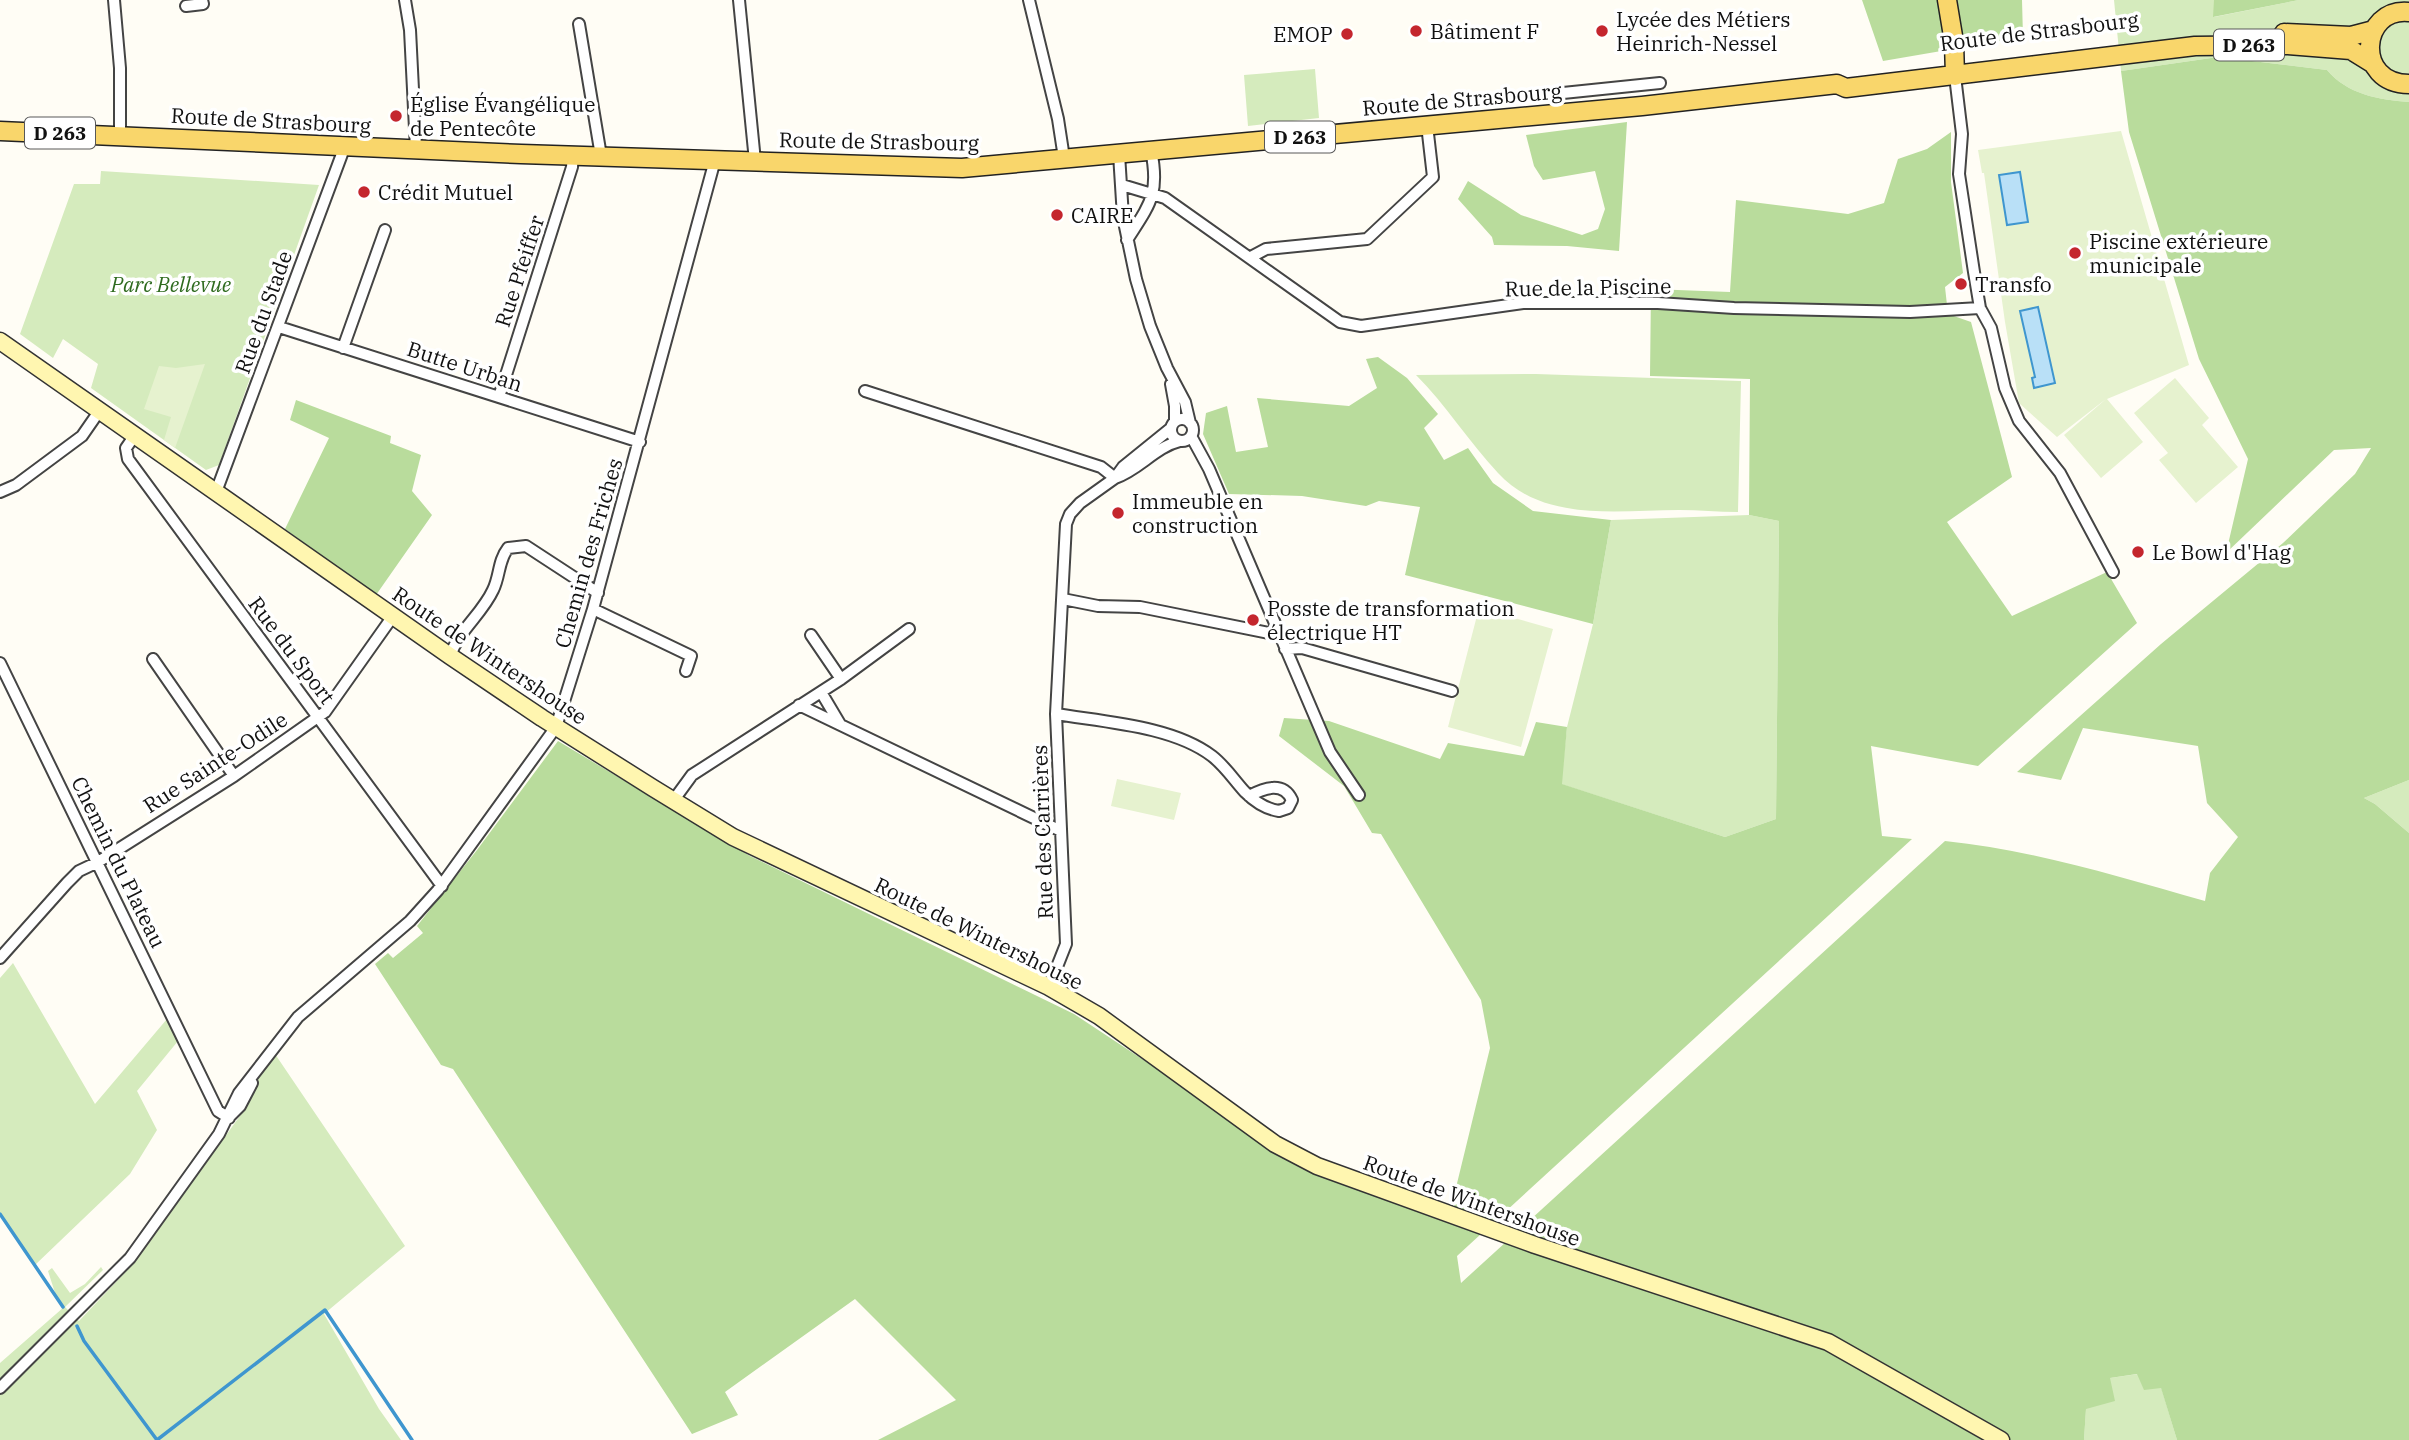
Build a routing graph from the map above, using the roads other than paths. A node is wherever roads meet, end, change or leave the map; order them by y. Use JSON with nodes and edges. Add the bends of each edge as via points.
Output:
{"nodes":[{"id":1,"x":114,"y":0,"type":"edge"},
{"id":2,"x":202,"y":0,"type":"edge"},
{"id":3,"x":405,"y":0,"type":"edge"},
{"id":4,"x":739,"y":0,"type":"edge"},
{"id":5,"x":1029,"y":0,"type":"edge"},
{"id":6,"x":1947,"y":0,"type":"edge"},
{"id":7,"x":186,"y":6,"type":"dead end"},
{"id":8,"x":2409,"y":12,"type":"edge"},
{"id":9,"x":579,"y":24,"type":"dead end"},
{"id":10,"x":2374,"y":30,"type":"junction"},
{"id":11,"x":2119,"y":50,"type":"junction"},
{"id":12,"x":2372,"y":63,"type":"junction"},
{"id":13,"x":1954,"y":71,"type":"junction"},
{"id":14,"x":1660,"y":83,"type":"dead end"},
{"id":15,"x":2409,"y":84,"type":"edge"},
{"id":16,"x":1563,"y":93,"type":"dead end"},
{"id":17,"x":1427,"y":125,"type":"junction"},
{"id":18,"x":0,"y":131,"type":"edge"},
{"id":19,"x":120,"y":136,"type":"junction"},
{"id":20,"x":343,"y":145,"type":"junction"},
{"id":21,"x":416,"y":149,"type":"junction"},
{"id":22,"x":1151,"y":150,"type":"junction"},
{"id":23,"x":1119,"y":154,"type":"junction"},
{"id":24,"x":573,"y":155,"type":"junction"},
{"id":25,"x":601,"y":156,"type":"junction"},
{"id":26,"x":1065,"y":158,"type":"junction"},
{"id":27,"x":715,"y":160,"type":"junction"},
{"id":28,"x":755,"y":161,"type":"junction"},
{"id":29,"x":1122,"y":185,"type":"junction"},
{"id":30,"x":1154,"y":195,"type":"junction"},
{"id":31,"x":385,"y":230,"type":"dead end"},
{"id":32,"x":1127,"y":240,"type":"junction"},
{"id":33,"x":1251,"y":257,"type":"junction"},
{"id":34,"x":1980,"y":308,"type":"junction"},
{"id":35,"x":279,"y":327,"type":"junction"},
{"id":36,"x":0,"y":341,"type":"edge"},
{"id":37,"x":343,"y":348,"type":"junction"},
{"id":38,"x":1167,"y":368,"type":"junction"},
{"id":39,"x":865,"y":391,"type":"dead end"},
{"id":40,"x":499,"y":397,"type":"junction"},
{"id":41,"x":100,"y":410,"type":"junction"},
{"id":42,"x":1191,"y":423,"type":"junction"},
{"id":43,"x":1172,"y":425,"type":"junction"},
{"id":44,"x":135,"y":435,"type":"junction"},
{"id":45,"x":1185,"y":439,"type":"junction"},
{"id":46,"x":640,"y":442,"type":"junction"},
{"id":47,"x":1111,"y":481,"type":"junction"},
{"id":48,"x":0,"y":492,"type":"edge"},
{"id":49,"x":216,"y":492,"type":"junction"},
{"id":50,"x":2113,"y":572,"type":"dead end"},
{"id":51,"x":598,"y":593,"type":"junction"},
{"id":52,"x":1063,"y":599,"type":"junction"},
{"id":53,"x":593,"y":609,"type":"junction"},
{"id":54,"x":393,"y":615,"type":"junction"},
{"id":55,"x":909,"y":629,"type":"dead end"},
{"id":56,"x":811,"y":635,"type":"dead end"},
{"id":57,"x":1279,"y":635,"type":"junction"},
{"id":58,"x":1284,"y":649,"type":"junction"},
{"id":59,"x":450,"y":656,"type":"junction"},
{"id":60,"x":153,"y":659,"type":"dead end"},
{"id":61,"x":0,"y":663,"type":"edge"},
{"id":62,"x":686,"y":671,"type":"dead end"},
{"id":63,"x":841,"y":679,"type":"junction"},
{"id":64,"x":1452,"y":691,"type":"dead end"},
{"id":65,"x":821,"y":692,"type":"junction"},
{"id":66,"x":799,"y":705,"type":"junction"},
{"id":67,"x":1056,"y":714,"type":"junction"},
{"id":68,"x":318,"y":718,"type":"junction"},
{"id":69,"x":840,"y":724,"type":"junction"},
{"id":70,"x":556,"y":727,"type":"junction"},
{"id":71,"x":234,"y":775,"type":"junction"},
{"id":72,"x":1359,"y":795,"type":"dead end"},
{"id":73,"x":1249,"y":796,"type":"dead end"},
{"id":74,"x":673,"y":801,"type":"junction"},
{"id":75,"x":1061,"y":831,"type":"junction"},
{"id":76,"x":98,"y":862,"type":"junction"},
{"id":77,"x":442,"y":886,"type":"junction"},
{"id":78,"x":0,"y":958,"type":"edge"},
{"id":79,"x":1049,"y":987,"type":"junction"},
{"id":80,"x":229,"y":1118,"type":"junction"},
{"id":81,"x":0,"y":1388,"type":"edge"},
{"id":82,"x":2001,"y":1440,"type":"edge"}],
"edges":[{"from":1,"to":19,"type":"street"},
{"from":2,"to":7,"type":"street","via":[[203,4]]},
{"from":3,"to":21,"type":"street"},
{"from":4,"to":28,"type":"street"},
{"from":5,"to":26,"type":"street"},
{"from":6,"to":13,"type":"main road"},
{"from":8,"to":10,"type":"main road","via":[[2392,14]]},
{"from":9,"to":25,"type":"street"},
{"from":10,"to":11,"type":"main road","name":"Route de Strasbourg","number":"D 263","via":[[2351,36],[2186,37]]},
{"from":10,"to":12,"type":"main road"},
{"from":11,"to":12,"type":"main road","name":"Route de Strasbourg","number":"D 263","via":[[2288,45],[2351,50]]},
{"from":11,"to":13,"type":"main road","name":"Route de Strasbourg","number":"D 263"},
{"from":12,"to":15,"type":"main road","name":"Route de Strasbourg","via":[[2389,80]]},
{"from":13,"to":17,"type":"main road","name":"Route de Strasbourg","number":"D 263","via":[[1846,88],[1837,84]]},
{"from":13,"to":34,"type":"street","via":[[1962,134],[1959,174]]},
{"from":14,"to":16,"type":"street"},
{"from":17,"to":22,"type":"main road","name":"Route de Strasbourg","number":"D 263"},
{"from":17,"to":33,"type":"street","via":[[1433,177],[1367,239],[1266,249]]},
{"from":18,"to":19,"type":"main road","name":"Route de Strasbourg","number":"D 263"},
{"from":19,"to":20,"type":"main road","name":"Route de Strasbourg","number":"D 263"},
{"from":20,"to":21,"type":"main road","name":"Route de Strasbourg","number":"D 263"},
{"from":20,"to":35,"type":"street","name":"Rue du Stade"},
{"from":21,"to":24,"type":"main road","name":"Route de Strasbourg","number":"D 263"},
{"from":22,"to":23,"type":"main road","name":"Route de Strasbourg","number":"D 263"},
{"from":22,"to":30,"type":"street"},
{"from":23,"to":26,"type":"main road","name":"Route de Strasbourg","number":"D 263"},
{"from":23,"to":29,"type":"street"},
{"from":24,"to":25,"type":"main road","name":"Route de Strasbourg","number":"D 263"},
{"from":24,"to":40,"type":"street","name":"Rue Pfeiffer"},
{"from":25,"to":27,"type":"main road","name":"Route de Strasbourg","number":"D 263"},
{"from":26,"to":28,"type":"main road","name":"Route de Strasbourg","number":"D 263","via":[[962,168]]},
{"from":27,"to":28,"type":"main road","name":"Route de Strasbourg","number":"D 263"},
{"from":27,"to":46,"type":"street","name":"Chemin des Friches"},
{"from":29,"to":30,"type":"street","name":"Rue de la Piscine"},
{"from":29,"to":32,"type":"street"},
{"from":30,"to":32,"type":"street"},
{"from":30,"to":33,"type":"street","name":"Rue de la Piscine"},
{"from":31,"to":37,"type":"street"},
{"from":32,"to":38,"type":"street","via":[[1143,305]]},
{"from":33,"to":34,"type":"street","name":"Rue de la Piscine","via":[[1340,322],[1361,326],[1523,303],[1910,312]]},
{"from":34,"to":50,"type":"street","via":[[1991,328],[2005,388],[2020,421],[2060,472]]},
{"from":35,"to":37,"type":"street","name":"Butte Urban"},
{"from":35,"to":49,"type":"street","name":"Rue du Stade"},
{"from":36,"to":41,"type":"street","name":"Route de Wintershouse"},
{"from":37,"to":40,"type":"street","name":"Butte Urban"},
{"from":38,"to":42,"type":"street"},
{"from":38,"to":43,"type":"street","via":[[1174,400]]},
{"from":39,"to":47,"type":"street","via":[[1074,458]]},
{"from":40,"to":46,"type":"street","name":"Butte Urban"},
{"from":41,"to":44,"type":"street","name":"Route de Wintershouse"},
{"from":41,"to":48,"type":"street","via":[[82,436]]},
{"from":42,"to":43,"type":"street","via":[[1181,418]]},
{"from":42,"to":45,"type":"street","via":[[1193,429]]},
{"from":43,"to":45,"type":"street","via":[[1172,436]]},
{"from":43,"to":47,"type":"street","name":"Rue des Carrières"},
{"from":44,"to":49,"type":"street","name":"Route de Wintershouse"},
{"from":44,"to":68,"type":"street","name":"Rue du Sport","via":[[126,449],[128,459]]},
{"from":45,"to":47,"type":"street","name":"Rue des Carrières"},
{"from":45,"to":57,"type":"street","via":[[1208,467]]},
{"from":46,"to":51,"type":"street","name":"Chemin des Friches"},
{"from":47,"to":52,"type":"street","name":"Rue des Carrières","via":[[1074,508],[1066,524]]},
{"from":49,"to":54,"type":"street","name":"Route de Wintershouse"},
{"from":51,"to":53,"type":"street","name":"Chemin des Friches"},
{"from":51,"to":59,"type":"street","via":[[526,546],[508,548],[493,590]]},
{"from":52,"to":57,"type":"street","via":[[1140,607]]},
{"from":52,"to":67,"type":"street","name":"Rue des Carrières"},
{"from":53,"to":62,"type":"street","via":[[691,656]]},
{"from":53,"to":70,"type":"street","name":"Chemin des Friches"},
{"from":54,"to":59,"type":"street","name":"Route de Wintershouse"},
{"from":54,"to":68,"type":"street","name":"Rue Sainte-Odile"},
{"from":55,"to":63,"type":"street"},
{"from":56,"to":63,"type":"street"},
{"from":57,"to":58,"type":"street"},
{"from":58,"to":64,"type":"street","via":[[1302,648]]},
{"from":58,"to":72,"type":"street","via":[[1330,752]]},
{"from":59,"to":70,"type":"street","name":"Route de Wintershouse"},
{"from":60,"to":71,"type":"street"},
{"from":61,"to":76,"type":"street","name":"Chemin du Plateau"},
{"from":63,"to":65,"type":"street"},
{"from":65,"to":66,"type":"street"},
{"from":65,"to":69,"type":"street"},
{"from":66,"to":69,"type":"street"},
{"from":66,"to":74,"type":"street","via":[[692,775]]},
{"from":67,"to":73,"type":"street","name":"Rue des Carrières","via":[[1145,730],[1197,746]]},
{"from":67,"to":75,"type":"street","name":"Rue des Carrières"},
{"from":68,"to":71,"type":"street","name":"Rue Sainte-Odile"},
{"from":68,"to":77,"type":"street","name":"Rue du Sport"},
{"from":69,"to":75,"type":"street"},
{"from":70,"to":74,"type":"street","name":"Route de Wintershouse"},
{"from":70,"to":77,"type":"street","name":"Chemin des Friches"},
{"from":71,"to":76,"type":"street","name":"Rue Sainte-Odile"},
{"from":74,"to":79,"type":"street","name":"Route de Wintershouse","via":[[733,838]]},
{"from":75,"to":79,"type":"street","name":"Rue des Carrières","via":[[1066,944]]},
{"from":76,"to":78,"type":"street","name":"Rue Sainte-Odile","via":[[79,871]]},
{"from":76,"to":80,"type":"street","name":"Chemin du Plateau","via":[[204,1078],[224,1101]]},
{"from":77,"to":80,"type":"street","name":"Chemin des Friches","via":[[410,921],[298,1017],[262,1062]]},
{"from":79,"to":82,"type":"street","name":"Route de Wintershouse","via":[[1099,1016],[1275,1144],[1317,1166],[1535,1245],[1828,1342]]},
{"from":80,"to":81,"type":"street","name":"Chemin des Friches","via":[[130,1258]]}]}
